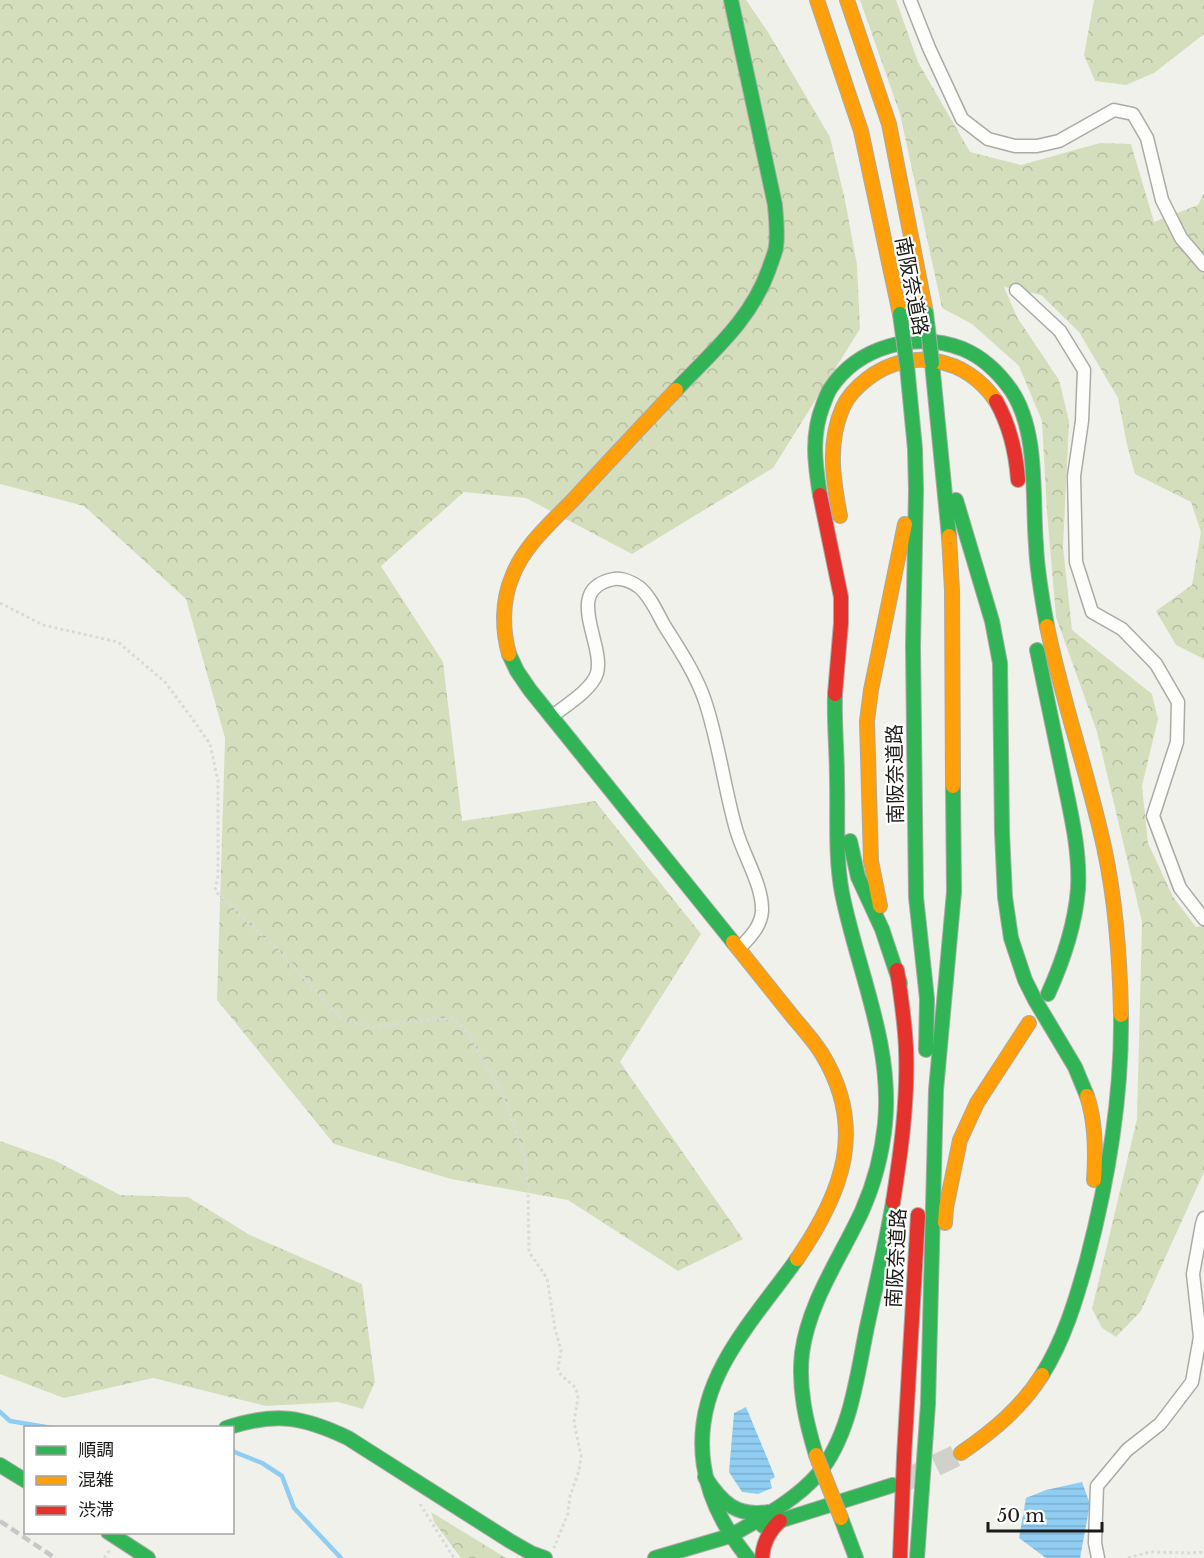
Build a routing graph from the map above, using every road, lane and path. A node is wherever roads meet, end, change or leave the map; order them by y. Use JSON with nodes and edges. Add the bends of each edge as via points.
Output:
{"nodes":[{"id":1,"x":731,"y":0,"type":"edge"},
{"id":2,"x":817,"y":0,"type":"edge"},
{"id":3,"x":847,"y":0,"type":"edge"},
{"id":4,"x":910,"y":0,"type":"edge"},
{"id":5,"x":1204,"y":265,"type":"edge"},
{"id":6,"x":1016,"y":290,"type":"dead end"},
{"id":7,"x":940,"y":446,"type":"junction"},
{"id":8,"x":915,"y":449,"type":"junction"},
{"id":9,"x":1019,"y":495,"type":"dead end"},
{"id":10,"x":843,"y":529,"type":"dead end"},
{"id":11,"x":1023,"y":544,"type":"dead end"},
{"id":12,"x":1026,"y":582,"type":"dead end"},
{"id":13,"x":0,"y":603,"type":"edge"},
{"id":14,"x":1034,"y":634,"type":"dead end"},
{"id":15,"x":850,"y":671,"type":"dead end"},
{"id":16,"x":551,"y":717,"type":"junction"},
{"id":17,"x":1204,"y":919,"type":"edge"},
{"id":18,"x":739,"y":949,"type":"junction"},
{"id":19,"x":900,"y":983,"type":"junction"},
{"id":20,"x":1048,"y":994,"type":"dead end"},
{"id":21,"x":1029,"y":1023,"type":"dead end"},
{"id":22,"x":921,"y":1175,"type":"dead end"},
{"id":23,"x":919,"y":1198,"type":"dead end"},
{"id":24,"x":1204,"y":1218,"type":"edge"},
{"id":25,"x":1063,"y":1331,"type":"junction"},
{"id":26,"x":928,"y":1404,"type":"junction"},
{"id":27,"x":231,"y":1426,"type":"edge"},
{"id":28,"x":961,"y":1453,"type":"tunnel mouth"},
{"id":29,"x":0,"y":1465,"type":"edge"},
{"id":30,"x":705,"y":1477,"type":"junction"},
{"id":31,"x":24,"y":1480,"type":"edge"},
{"id":32,"x":893,"y":1485,"type":"tunnel mouth"},
{"id":33,"x":418,"y":1500,"type":"dead end"},
{"id":34,"x":777,"y":1516,"type":"junction"},
{"id":35,"x":116,"y":1535,"type":"edge"},
{"id":36,"x":730,"y":1536,"type":"junction"},
{"id":37,"x":1204,"y":1552,"type":"edge"},
{"id":38,"x":549,"y":1555,"type":"edge"},
{"id":39,"x":148,"y":1558,"type":"edge"},
{"id":40,"x":454,"y":1558,"type":"edge"},
{"id":41,"x":655,"y":1558,"type":"edge"},
{"id":42,"x":748,"y":1558,"type":"edge"},
{"id":43,"x":762,"y":1558,"type":"edge"},
{"id":44,"x":856,"y":1558,"type":"edge"},
{"id":45,"x":900,"y":1558,"type":"edge"},
{"id":46,"x":917,"y":1558,"type":"edge"},
{"id":47,"x":1098,"y":1558,"type":"edge"},
{"id":48,"x":1128,"y":1558,"type":"edge"}],
"edges":[{"from":1,"to":16,"type":"main road","via":[[775,205],[776,249],[752,306],[728,338],[537,538],[515,568],[508,586],[504,620],[510,656]]},
{"from":2,"to":8,"type":"main road","name":"南阪奈道路","bridge":true,"via":[[861,131],[900,314]]},
{"from":3,"to":7,"type":"main road","name":"南阪奈道路","bridge":true,"via":[[889,124],[926,313]]},
{"from":4,"to":5,"type":"street","via":[[962,119],[988,139],[1015,146],[1037,146],[1059,141],[1114,110],[1133,114],[1147,138],[1162,200],[1181,238]]},
{"from":6,"to":17,"type":"street","via":[[1060,331],[1084,370],[1074,476],[1076,562],[1092,612],[1122,629],[1143,650],[1178,702],[1177,742],[1153,816],[1180,888]]},
{"from":7,"to":25,"type":"main road","via":[[992,621],[1000,663],[1002,832],[1011,938],[1035,1000],[1075,1066],[1091,1107],[1095,1168],[1091,1204]]},
{"from":7,"to":26,"type":"main road","name":"南阪奈道路","via":[[952,590],[954,892],[936,1090]]},
{"from":8,"to":19,"type":"main road","via":[[910,501],[867,721],[871,861]]},
{"from":8,"to":22,"type":"main road","name":"南阪奈道路","via":[[916,897],[927,999]]},
{"from":9,"to":10,"type":"main road","via":[[1011,436],[987,389],[952,364],[924,360],[895,363],[858,384],[840,412],[832,465]]},
{"from":11,"to":12,"type":"main road"},
{"from":13,"to":38,"type":"path","via":[[44,625],[118,642],[165,682],[210,744],[218,781],[215,891],[279,951],[343,1020],[375,1027],[452,1019],[467,1031],[506,1101],[525,1158],[529,1252],[547,1278],[561,1350],[558,1370],[576,1388],[578,1398],[574,1422],[581,1456],[579,1471],[568,1513]]},
{"from":14,"to":20,"type":"main road","via":[[1077,848],[1073,926]]},
{"from":15,"to":19,"type":"main road","via":[[847,724],[852,856]]},
{"from":16,"to":18,"type":"main road"},
{"from":16,"to":18,"type":"street","via":[[591,684],[597,673],[598,655],[587,604],[592,590],[616,579],[631,582],[652,604],[705,700],[736,832],[761,900],[759,925]]},
{"from":18,"to":30,"type":"main road","via":[[821,1052],[843,1101],[847,1128],[840,1177],[817,1228],[720,1372],[703,1429]]},
{"from":19,"to":34,"type":"main road","via":[[906,1037],[904,1129],[887,1236],[855,1384],[847,1418],[827,1461]]},
{"from":21,"to":26,"type":"main road","via":[[977,1103],[960,1140],[946,1208]]},
{"from":23,"to":45,"type":"main road","name":"南阪奈道路"},
{"from":24,"to":47,"type":"street","via":[[1193,1274],[1200,1336],[1192,1382],[1160,1424],[1127,1450],[1097,1486]]},
{"from":25,"to":28,"type":"main road","via":[[1023,1402],[992,1432]]},
{"from":25,"to":44,"type":"main road","bridge":true,"via":[[1101,1206],[1116,1116],[1121,1019],[1111,886],[1042,603],[1031,454],[1021,410],[1001,376],[973,353],[939,342],[889,345],[858,358],[832,386],[822,403],[815,443],[816,467],[841,597],[834,724],[842,892],[878,1035],[886,1109],[868,1196],[806,1333],[801,1392],[816,1455]]},
{"from":26,"to":46,"type":"main road","name":"南阪奈道路"},
{"from":27,"to":38,"type":"main road","via":[[285,1417],[326,1427],[510,1541],[531,1553]]},
{"from":29,"to":31,"type":"main road"},
{"from":30,"to":34,"type":"main road","via":[[736,1510]]},
{"from":30,"to":36,"type":"main road","via":[[713,1506]]},
{"from":32,"to":34,"type":"main road"},
{"from":33,"to":40,"type":"path"},
{"from":34,"to":36,"type":"main road"},
{"from":34,"to":43,"type":"main road"},
{"from":35,"to":39,"type":"main road"},
{"from":36,"to":41,"type":"main road"},
{"from":36,"to":42,"type":"main road"},
{"from":37,"to":48,"type":"path","via":[[1150,1552]]}]}
